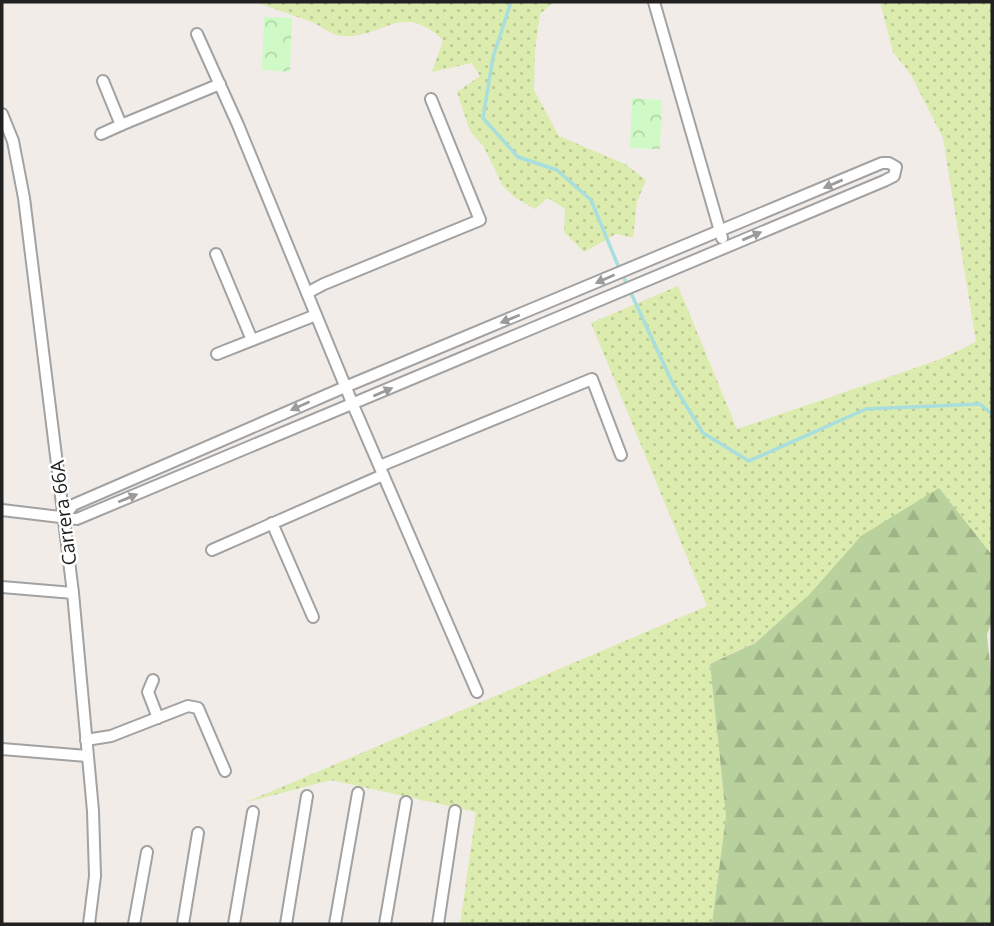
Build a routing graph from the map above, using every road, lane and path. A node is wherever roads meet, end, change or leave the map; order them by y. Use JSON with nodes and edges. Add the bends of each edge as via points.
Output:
{"nodes":[{"id":1,"x":654,"y":2,"type":"edge"},
{"id":2,"x":197,"y":34,"type":"dead end"},
{"id":3,"x":103,"y":80,"type":"dead end"},
{"id":4,"x":220,"y":84,"type":"junction"},
{"id":5,"x":431,"y":99,"type":"dead end"},
{"id":6,"x":2,"y":114,"type":"edge"},
{"id":7,"x":121,"y":125,"type":"junction"},
{"id":8,"x":101,"y":134,"type":"dead end"},
{"id":9,"x":720,"y":232,"type":"junction"},
{"id":10,"x":725,"y":248,"type":"junction"},
{"id":11,"x":216,"y":254,"type":"dead end"},
{"id":12,"x":307,"y":293,"type":"junction"},
{"id":13,"x":316,"y":315,"type":"junction"},
{"id":14,"x":252,"y":340,"type":"junction"},
{"id":15,"x":217,"y":354,"type":"dead end"},
{"id":16,"x":345,"y":387,"type":"junction"},
{"id":17,"x":353,"y":405,"type":"junction"},
{"id":18,"x":621,"y":455,"type":"dead end"},
{"id":19,"x":381,"y":470,"type":"junction"},
{"id":20,"x":2,"y":510,"type":"edge"},
{"id":21,"x":64,"y":517,"type":"junction"},
{"id":22,"x":272,"y":523,"type":"junction"},
{"id":23,"x":212,"y":550,"type":"dead end"},
{"id":24,"x":2,"y":587,"type":"edge"},
{"id":25,"x":73,"y":593,"type":"junction"},
{"id":26,"x":313,"y":617,"type":"dead end"},
{"id":27,"x":153,"y":680,"type":"dead end"},
{"id":28,"x":477,"y":692,"type":"dead end"},
{"id":29,"x":158,"y":718,"type":"junction"},
{"id":30,"x":86,"y":740,"type":"junction"},
{"id":31,"x":2,"y":749,"type":"edge"},
{"id":32,"x":87,"y":756,"type":"junction"},
{"id":33,"x":225,"y":771,"type":"dead end"},
{"id":34,"x":358,"y":793,"type":"dead end"},
{"id":35,"x":307,"y":796,"type":"dead end"},
{"id":36,"x":406,"y":802,"type":"dead end"},
{"id":37,"x":455,"y":811,"type":"dead end"},
{"id":38,"x":253,"y":812,"type":"dead end"},
{"id":39,"x":198,"y":833,"type":"dead end"},
{"id":40,"x":146,"y":852,"type":"dead end"},
{"id":41,"x":88,"y":921,"type":"edge"},
{"id":42,"x":134,"y":924,"type":"edge"},
{"id":43,"x":183,"y":924,"type":"edge"},
{"id":44,"x":234,"y":924,"type":"edge"},
{"id":45,"x":286,"y":924,"type":"edge"},
{"id":46,"x":335,"y":924,"type":"edge"},
{"id":47,"x":385,"y":924,"type":"edge"},
{"id":48,"x":438,"y":924,"type":"edge"}],
"edges":[{"from":1,"to":9,"type":"street"},
{"from":2,"to":4,"type":"street"},
{"from":3,"to":7,"type":"street"},
{"from":4,"to":7,"type":"street"},
{"from":4,"to":12,"type":"street"},
{"from":5,"to":12,"type":"street","via":[[480,220]]},
{"from":6,"to":21,"type":"street","name":"Carrera 66A","via":[[13,141],[24,198]]},
{"from":7,"to":8,"type":"street"},
{"from":9,"to":10,"type":"street"},
{"from":10,"to":9,"type":"street","one_way":true,"via":[[884,181],[894,176],[896,167],[882,163]]},
{"from":9,"to":16,"type":"street","one_way":true},
{"from":17,"to":10,"type":"street","one_way":true},
{"from":11,"to":14,"type":"street"},
{"from":12,"to":13,"type":"street"},
{"from":13,"to":14,"type":"street"},
{"from":13,"to":16,"type":"street"},
{"from":14,"to":15,"type":"street"},
{"from":16,"to":17,"type":"street"},
{"from":16,"to":21,"type":"street","one_way":true,"via":[[73,505]]},
{"from":17,"to":19,"type":"street"},
{"from":21,"to":17,"type":"street","one_way":true,"via":[[77,519]]},
{"from":18,"to":19,"type":"street","via":[[592,379]]},
{"from":19,"to":22,"type":"street"},
{"from":19,"to":28,"type":"street"},
{"from":20,"to":21,"type":"street"},
{"from":21,"to":25,"type":"street","name":"Carrera 66A"},
{"from":22,"to":23,"type":"street"},
{"from":22,"to":26,"type":"street"},
{"from":24,"to":25,"type":"street"},
{"from":25,"to":30,"type":"street","name":"Carrera 66A"},
{"from":27,"to":29,"type":"street","via":[[148,692]]},
{"from":29,"to":30,"type":"street"},
{"from":29,"to":33,"type":"street","via":[[188,706],[198,708]]},
{"from":30,"to":32,"type":"street","name":"Carrera 66A"},
{"from":31,"to":32,"type":"street"},
{"from":32,"to":41,"type":"street","name":"Carrera 66A","via":[[95,843]]},
{"from":34,"to":46,"type":"street"},
{"from":35,"to":45,"type":"street"},
{"from":36,"to":47,"type":"street"},
{"from":37,"to":48,"type":"street"},
{"from":38,"to":44,"type":"street"},
{"from":39,"to":43,"type":"street"},
{"from":40,"to":42,"type":"street"}]}
